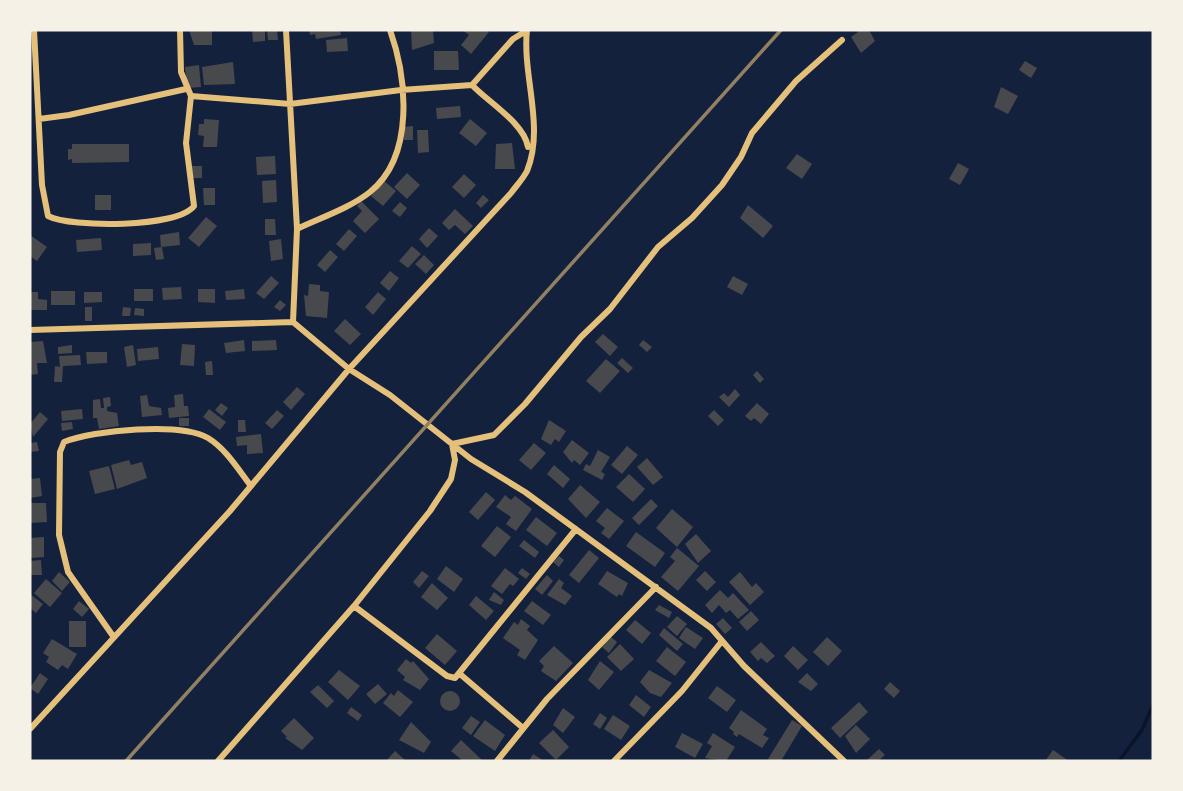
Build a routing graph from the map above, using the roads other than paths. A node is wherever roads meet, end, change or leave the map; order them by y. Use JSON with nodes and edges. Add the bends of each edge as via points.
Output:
{"nodes":[{"id":1,"x":34,"y":30,"type":"edge"},
{"id":2,"x":180,"y":30,"type":"edge"},
{"id":3,"x":286,"y":30,"type":"edge"},
{"id":4,"x":390,"y":30,"type":"edge"},
{"id":5,"x":527,"y":30,"type":"edge"},
{"id":6,"x":842,"y":40,"type":"dead end"},
{"id":7,"x":472,"y":85,"type":"junction"},
{"id":8,"x":186,"y":89,"type":"junction"},
{"id":9,"x":401,"y":90,"type":"junction"},
{"id":10,"x":191,"y":96,"type":"junction"},
{"id":11,"x":290,"y":104,"type":"junction"},
{"id":12,"x":30,"y":109,"type":"edge"},
{"id":13,"x":39,"y":109,"type":"junction"},
{"id":14,"x":39,"y":119,"type":"junction"},
{"id":15,"x":529,"y":159,"type":"junction"},
{"id":16,"x":297,"y":229,"type":"junction"},
{"id":17,"x":293,"y":322,"type":"junction"},
{"id":18,"x":30,"y":330,"type":"edge"},
{"id":19,"x":349,"y":369,"type":"junction"},
{"id":20,"x":452,"y":444,"type":"junction"},
{"id":21,"x":251,"y":486,"type":"junction"},
{"id":22,"x":576,"y":529,"type":"junction"},
{"id":23,"x":656,"y":587,"type":"junction"},
{"id":24,"x":354,"y":606,"type":"junction"},
{"id":25,"x":113,"y":636,"type":"junction"},
{"id":26,"x":722,"y":641,"type":"junction"},
{"id":27,"x":460,"y":674,"type":"junction"},
{"id":28,"x":523,"y":728,"type":"junction"},
{"id":29,"x":30,"y":729,"type":"edge"},
{"id":30,"x":218,"y":761,"type":"edge"},
{"id":31,"x":497,"y":761,"type":"edge"},
{"id":32,"x":614,"y":761,"type":"edge"},
{"id":33,"x":844,"y":761,"type":"edge"}],
"edges":[{"from":1,"to":13,"type":"street"},
{"from":2,"to":8,"type":"street"},
{"from":3,"to":11,"type":"street"},
{"from":4,"to":9,"type":"street"},
{"from":5,"to":7,"type":"street","via":[[513,39]]},
{"from":5,"to":15,"type":"street","via":[[533,108]]},
{"from":6,"to":20,"type":"street","via":[[796,81],[752,133],[722,185],[658,247],[526,404],[494,435]]},
{"from":7,"to":9,"type":"street"},
{"from":7,"to":15,"type":"street","via":[[526,137]]},
{"from":8,"to":10,"type":"street"},
{"from":8,"to":14,"type":"street"},
{"from":9,"to":11,"type":"street"},
{"from":9,"to":16,"type":"street","via":[[401,138],[384,177],[369,193]]},
{"from":10,"to":11,"type":"street"},
{"from":10,"to":14,"type":"street","via":[[186,143],[194,206],[170,219],[67,222],[48,216]]},
{"from":11,"to":16,"type":"street"},
{"from":12,"to":13,"type":"street"},
{"from":13,"to":14,"type":"street"},
{"from":15,"to":19,"type":"street","via":[[511,193]]},
{"from":16,"to":17,"type":"street"},
{"from":17,"to":18,"type":"street"},
{"from":17,"to":19,"type":"street"},
{"from":19,"to":20,"type":"street"},
{"from":19,"to":21,"type":"street"},
{"from":20,"to":22,"type":"street"},
{"from":20,"to":24,"type":"street","via":[[455,460],[447,488]]},
{"from":21,"to":25,"type":"street"},
{"from":21,"to":25,"type":"street","via":[[210,439],[183,429],[122,432],[64,442],[59,535],[68,572]]},
{"from":22,"to":23,"type":"street"},
{"from":22,"to":27,"type":"street"},
{"from":23,"to":26,"type":"street"},
{"from":23,"to":28,"type":"street"},
{"from":24,"to":27,"type":"street","via":[[447,676]]},
{"from":24,"to":30,"type":"street"},
{"from":25,"to":29,"type":"street"},
{"from":26,"to":32,"type":"street","via":[[682,691]]},
{"from":26,"to":33,"type":"street"},
{"from":27,"to":28,"type":"street"},
{"from":28,"to":31,"type":"street"}]}
